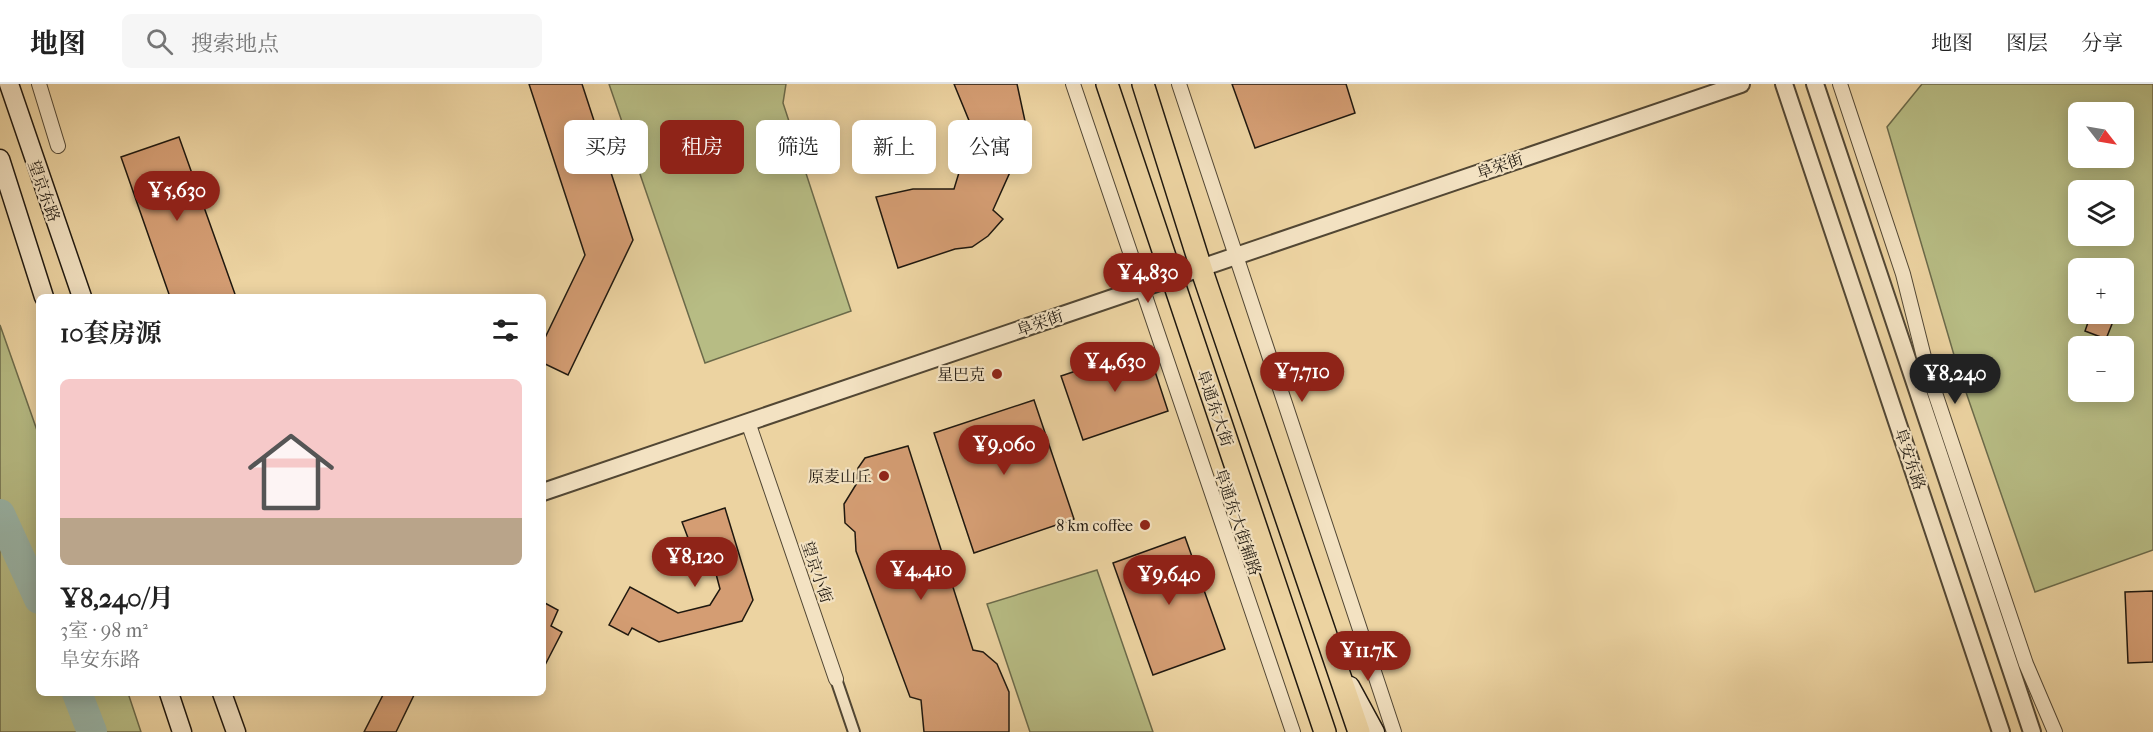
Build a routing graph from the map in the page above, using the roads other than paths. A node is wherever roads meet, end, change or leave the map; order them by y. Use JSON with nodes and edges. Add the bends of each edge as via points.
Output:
{"nodes":[{"id":1,"x":9,"y":84,"type":"edge"},
{"id":2,"x":39,"y":84,"type":"edge"},
{"id":3,"x":1073,"y":84,"type":"edge"},
{"id":4,"x":1107,"y":84,"type":"edge"},
{"id":5,"x":1143,"y":84,"type":"edge"},
{"id":6,"x":1179,"y":84,"type":"edge"},
{"id":7,"x":1741,"y":84,"type":"edge"},
{"id":8,"x":1784,"y":84,"type":"edge"},
{"id":9,"x":1842,"y":84,"type":"edge"},
{"id":10,"x":1817,"y":88,"type":"edge"},
{"id":11,"x":58,"y":146,"type":"dead end"},
{"id":12,"x":0,"y":159,"type":"edge"},
{"id":13,"x":1236,"y":256,"type":"junction"},
{"id":14,"x":1201,"y":268,"type":"junction"},
{"id":15,"x":1170,"y":278,"type":"junction"},
{"id":16,"x":1140,"y":289,"type":"junction"},
{"id":17,"x":43,"y":294,"type":"edge"},
{"id":18,"x":81,"y":294,"type":"edge"},
{"id":19,"x":748,"y":422,"type":"junction"},
{"id":20,"x":546,"y":491,"type":"edge"},
{"id":21,"x":1330,"y":649,"type":"junction"},
{"id":22,"x":1302,"y":663,"type":"junction"},
{"id":23,"x":836,"y":679,"type":"joint"},
{"id":24,"x":170,"y":696,"type":"edge"},
{"id":25,"x":223,"y":696,"type":"edge"},
{"id":26,"x":182,"y":732,"type":"edge"},
{"id":27,"x":236,"y":732,"type":"edge"},
{"id":28,"x":854,"y":732,"type":"edge"},
{"id":29,"x":1293,"y":732,"type":"edge"},
{"id":30,"x":1314,"y":732,"type":"edge"},
{"id":31,"x":1325,"y":732,"type":"edge"},
{"id":32,"x":1359,"y":732,"type":"edge"},
{"id":33,"x":1375,"y":732,"type":"edge"},
{"id":34,"x":1394,"y":732,"type":"edge"},
{"id":35,"x":2001,"y":732,"type":"edge"},
{"id":36,"x":2032,"y":732,"type":"edge"},
{"id":37,"x":2055,"y":732,"type":"edge"}],
"edges":[{"from":1,"to":18,"type":"main road","name":"望京东路"},
{"from":2,"to":11,"type":"street"},
{"from":3,"to":16,"type":"street","name":"阜通东大街辅路"},
{"from":4,"to":15,"type":"main road","name":"阜通东大街"},
{"from":5,"to":14,"type":"main road","name":"阜通东大街"},
{"from":6,"to":13,"type":"street"},
{"from":7,"to":13,"type":"street","name":"阜荣街"},
{"from":8,"to":35,"type":"street","name":"阜安东路"},
{"from":9,"to":10,"type":"street"},
{"from":9,"to":37,"type":"street","via":[[1903,274],[1927,369],[2026,664]]},
{"from":10,"to":36,"type":"street","name":"阜安东路"},
{"from":12,"to":17,"type":"main road","name":"望京东路"},
{"from":13,"to":14,"type":"street","name":"阜荣街"},
{"from":13,"to":34,"type":"street"},
{"from":14,"to":15,"type":"street","name":"阜荣街"},
{"from":14,"to":21,"type":"main road","name":"阜通东大街"},
{"from":15,"to":16,"type":"street","name":"阜荣街"},
{"from":15,"to":22,"type":"main road","name":"阜通东大街"},
{"from":16,"to":19,"type":"street","name":"阜荣街"},
{"from":16,"to":29,"type":"street","name":"阜通东大街辅路"},
{"from":19,"to":20,"type":"street","name":"阜荣街"},
{"from":19,"to":23,"type":"street","name":"望京小街"},
{"from":21,"to":32,"type":"main road","name":"阜通东大街"},
{"from":21,"to":33,"type":"main road"},
{"from":22,"to":30,"type":"main road"},
{"from":22,"to":31,"type":"main road","name":"阜通东大街"},
{"from":23,"to":28,"type":"street","name":"望京小街"},
{"from":24,"to":26,"type":"main road"},
{"from":25,"to":27,"type":"main road"}]}
